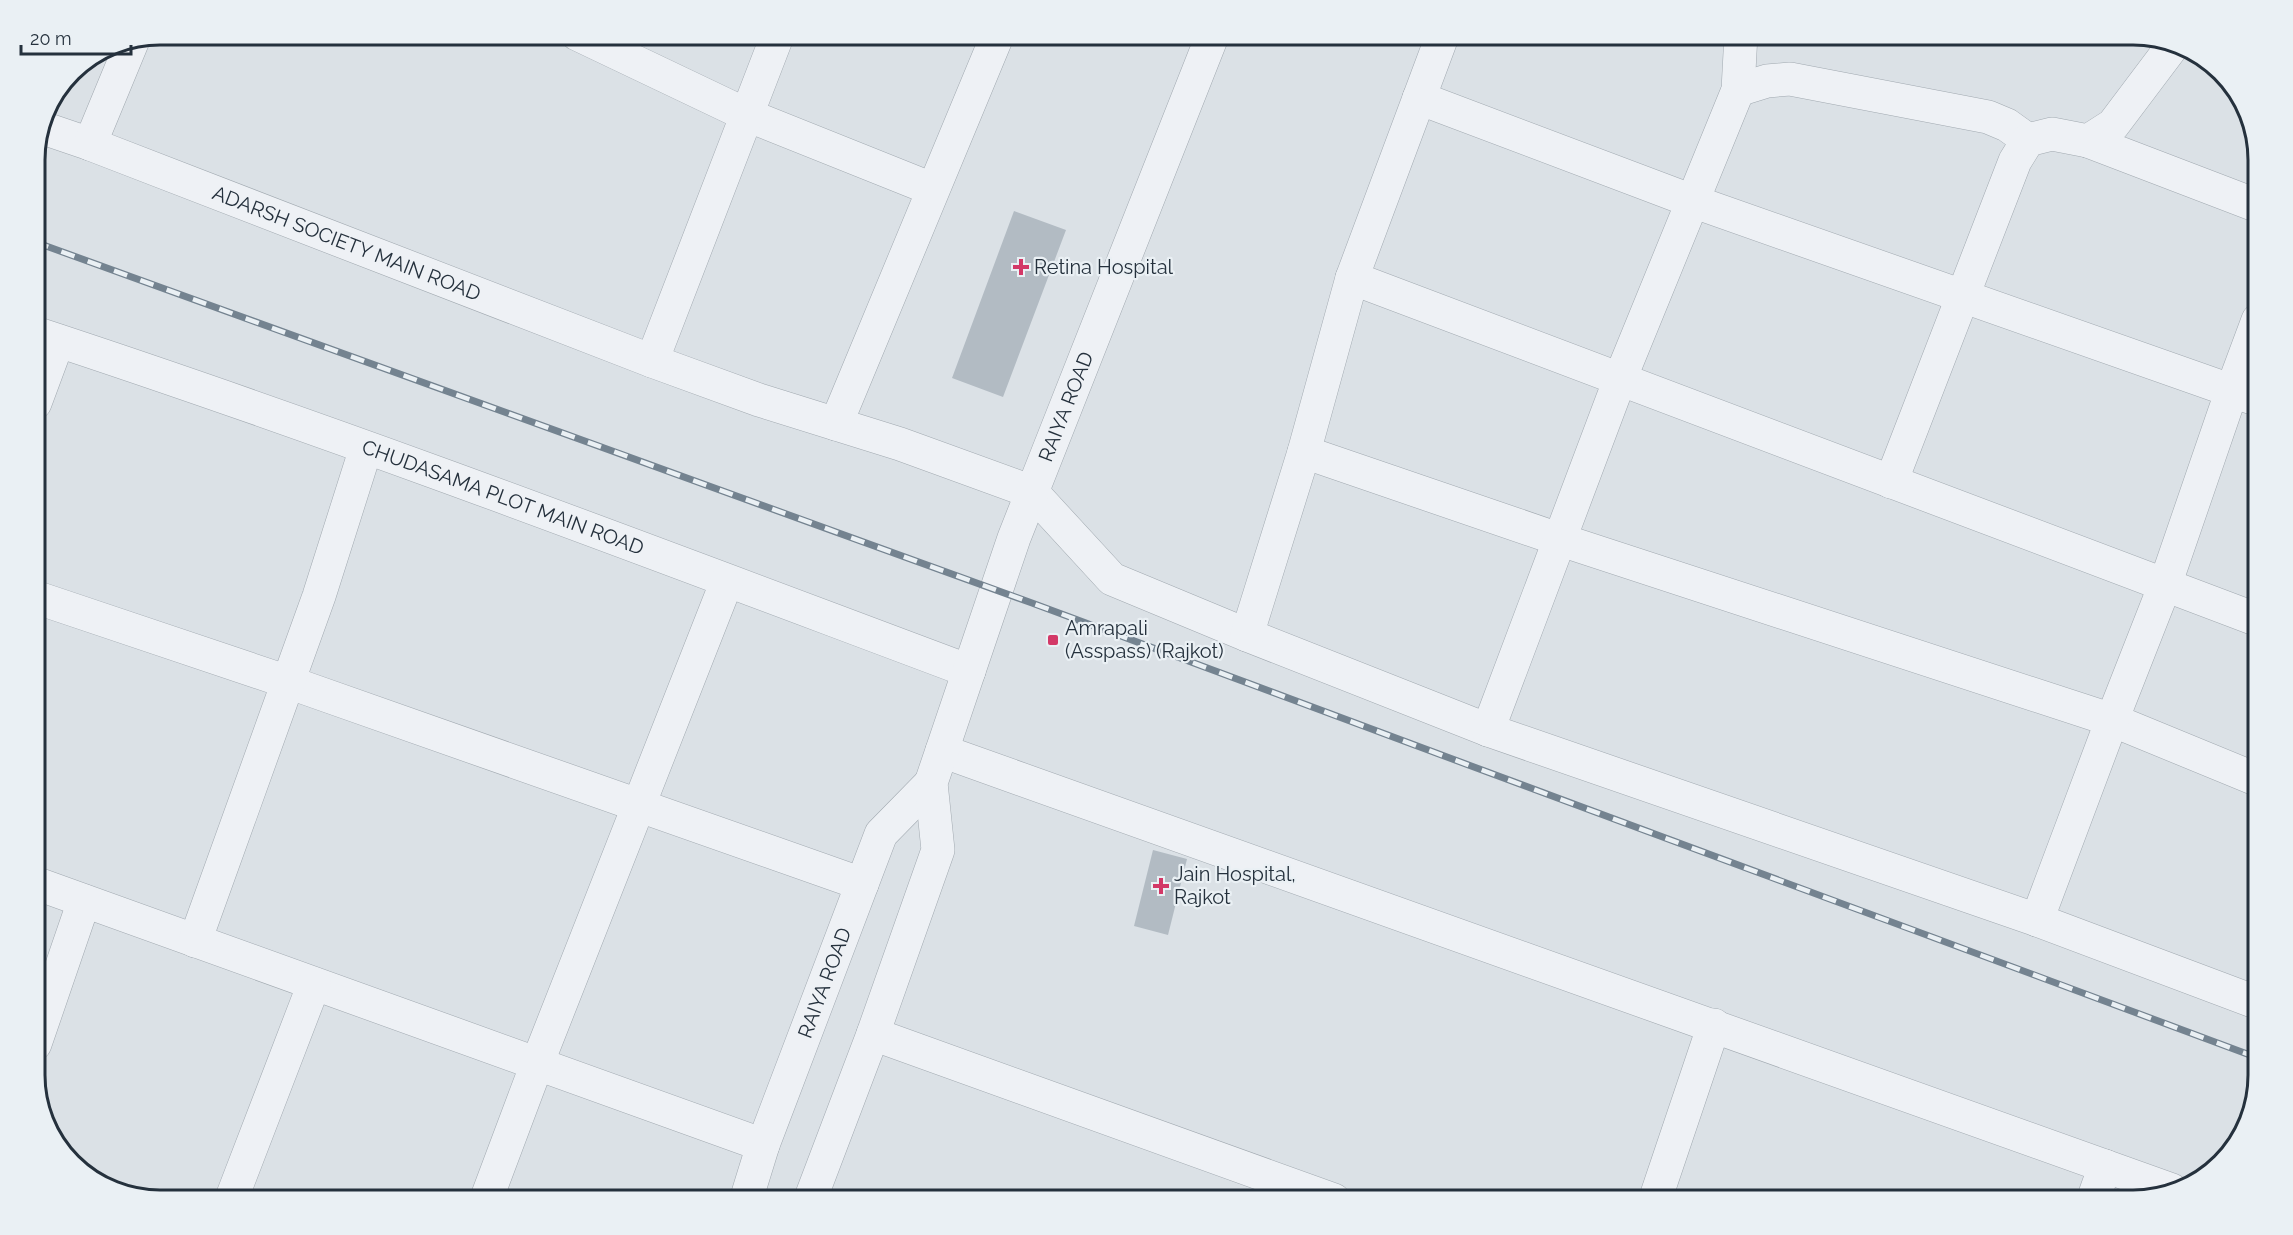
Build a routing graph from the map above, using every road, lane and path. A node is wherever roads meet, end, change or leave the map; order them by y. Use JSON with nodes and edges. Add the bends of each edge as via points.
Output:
{"nodes":[{"id":1,"x":600,"y":45,"type":"edge"},
{"id":2,"x":774,"y":45,"type":"edge"},
{"id":3,"x":993,"y":45,"type":"edge"},
{"id":4,"x":1209,"y":45,"type":"edge"},
{"id":5,"x":1439,"y":45,"type":"edge"},
{"id":6,"x":1740,"y":45,"type":"edge"},
{"id":7,"x":129,"y":49,"type":"edge"},
{"id":8,"x":2169,"y":51,"type":"edge"},
{"id":9,"x":1738,"y":90,"type":"junction"},
{"id":10,"x":1419,"y":98,"type":"junction"},
{"id":11,"x":747,"y":115,"type":"junction"},
{"id":12,"x":49,"y":130,"type":"edge"},
{"id":13,"x":2028,"y":140,"type":"junction"},
{"id":14,"x":2088,"y":141,"type":"junction"},
{"id":15,"x":90,"y":144,"type":"junction"},
{"id":16,"x":932,"y":189,"type":"junction"},
{"id":17,"x":1692,"y":201,"type":"junction"},
{"id":18,"x":2248,"y":202,"type":"edge"},
{"id":19,"x":1352,"y":278,"type":"junction"},
{"id":20,"x":1963,"y":296,"type":"junction"},
{"id":21,"x":46,"y":337,"type":"edge"},
{"id":22,"x":652,"y":362,"type":"junction"},
{"id":23,"x":2248,"y":378,"type":"edge"},
{"id":24,"x":1620,"y":380,"type":"junction"},
{"id":25,"x":2245,"y":395,"type":"edge"},
{"id":26,"x":836,"y":424,"type":"junction"},
{"id":27,"x":366,"y":448,"type":"junction"},
{"id":28,"x":1304,"y":452,"type":"junction"},
{"id":29,"x":1891,"y":482,"type":"junction"},
{"id":30,"x":1032,"y":492,"type":"junction"},
{"id":31,"x":1561,"y":540,"type":"junction"},
{"id":32,"x":728,"y":581,"type":"junction"},
{"id":33,"x":2165,"y":585,"type":"junction"},
{"id":34,"x":45,"y":600,"type":"edge"},
{"id":35,"x":2248,"y":616,"type":"edge"},
{"id":36,"x":1247,"y":635,"type":"junction"},
{"id":37,"x":969,"y":671,"type":"junction"},
{"id":38,"x":288,"y":682,"type":"junction"},
{"id":39,"x":2112,"y":720,"type":"junction"},
{"id":40,"x":1488,"y":730,"type":"junction"},
{"id":41,"x":942,"y":751,"type":"junction"},
{"id":42,"x":2248,"y":776,"type":"edge"},
{"id":43,"x":931,"y":783,"type":"junction"},
{"id":44,"x":639,"y":806,"type":"junction"},
{"id":45,"x":862,"y":884,"type":"junction"},
{"id":46,"x":45,"y":887,"type":"edge"},
{"id":47,"x":84,"y":901,"type":"junction"},
{"id":48,"x":2037,"y":920,"type":"junction"},
{"id":49,"x":195,"y":940,"type":"junction"},
{"id":50,"x":314,"y":984,"type":"junction"},
{"id":51,"x":2248,"y":1000,"type":"edge"},
{"id":52,"x":45,"y":1015,"type":"edge"},
{"id":53,"x":1714,"y":1025,"type":"junction"},
{"id":54,"x":873,"y":1034,"type":"junction"},
{"id":55,"x":537,"y":1064,"type":"junction"},
{"id":56,"x":763,"y":1145,"type":"junction"},
{"id":57,"x":2105,"y":1166,"type":"junction"},
{"id":58,"x":2162,"y":1186,"type":"edge"},
{"id":59,"x":235,"y":1190,"type":"edge"},
{"id":60,"x":490,"y":1190,"type":"edge"},
{"id":61,"x":749,"y":1190,"type":"edge"},
{"id":62,"x":814,"y":1190,"type":"edge"},
{"id":63,"x":1306,"y":1190,"type":"edge"},
{"id":64,"x":1658,"y":1190,"type":"edge"},
{"id":65,"x":2097,"y":1190,"type":"edge"}],
"edges":[{"from":1,"to":11,"type":"street"},
{"from":2,"to":11,"type":"street"},
{"from":3,"to":16,"type":"street"},
{"from":4,"to":30,"type":"street","name":"RAIYA ROAD"},
{"from":5,"to":10,"type":"street"},
{"from":6,"to":9,"type":"street"},
{"from":7,"to":15,"type":"street"},
{"from":8,"to":14,"type":"street","via":[[2113,125]]},
{"from":9,"to":13,"type":"street","via":[[1790,79],[1988,117]]},
{"from":9,"to":17,"type":"street"},
{"from":10,"to":17,"type":"street"},
{"from":10,"to":19,"type":"street"},
{"from":11,"to":16,"type":"street"},
{"from":11,"to":22,"type":"street"},
{"from":12,"to":15,"type":"street","name":"ADARSH SOCIETY MAIN ROAD"},
{"from":13,"to":14,"type":"street","via":[[2052,134]]},
{"from":13,"to":20,"type":"street","via":[[2015,161]]},
{"from":14,"to":18,"type":"street"},
{"from":15,"to":22,"type":"street","name":"ADARSH SOCIETY MAIN ROAD"},
{"from":16,"to":26,"type":"street"},
{"from":17,"to":20,"type":"street"},
{"from":17,"to":24,"type":"street"},
{"from":19,"to":24,"type":"street"},
{"from":19,"to":28,"type":"street"},
{"from":20,"to":25,"type":"street"},
{"from":20,"to":29,"type":"street"},
{"from":21,"to":27,"type":"street","name":"CHUDASAMA PLOT MAIN ROAD"},
{"from":22,"to":26,"type":"street","name":"ADARSH SOCIETY MAIN ROAD"},
{"from":23,"to":25,"type":"street"},
{"from":24,"to":29,"type":"street"},
{"from":24,"to":31,"type":"street"},
{"from":25,"to":33,"type":"street"},
{"from":26,"to":30,"type":"street","name":"ADARSH SOCIETY MAIN ROAD"},
{"from":27,"to":32,"type":"street","name":"CHUDASAMA PLOT MAIN ROAD"},
{"from":27,"to":38,"type":"street"},
{"from":28,"to":31,"type":"street"},
{"from":28,"to":36,"type":"street"},
{"from":29,"to":33,"type":"street"},
{"from":30,"to":36,"type":"street","via":[[1112,579]]},
{"from":30,"to":37,"type":"street","name":"RAIYA ROAD"},
{"from":31,"to":39,"type":"street"},
{"from":31,"to":40,"type":"street"},
{"from":32,"to":37,"type":"street","name":"CHUDASAMA PLOT MAIN ROAD"},
{"from":32,"to":44,"type":"street"},
{"from":33,"to":35,"type":"street"},
{"from":33,"to":39,"type":"street"},
{"from":34,"to":38,"type":"street"},
{"from":36,"to":40,"type":"street"},
{"from":37,"to":41,"type":"street","name":"RAIYA ROAD"},
{"from":38,"to":44,"type":"street"},
{"from":38,"to":49,"type":"street"},
{"from":39,"to":42,"type":"street"},
{"from":39,"to":48,"type":"street"},
{"from":40,"to":48,"type":"street"},
{"from":41,"to":43,"type":"street","name":"RAIYA ROAD"},
{"from":41,"to":53,"type":"street"},
{"from":43,"to":45,"type":"street","name":"RAIYA ROAD","via":[[881,834]]},
{"from":43,"to":54,"type":"street","name":"RAIYA ROAD","via":[[938,850]]},
{"from":44,"to":45,"type":"street"},
{"from":44,"to":55,"type":"street"},
{"from":45,"to":56,"type":"street","name":"RAIYA ROAD"},
{"from":46,"to":47,"type":"street"},
{"from":47,"to":49,"type":"street"},
{"from":47,"to":52,"type":"street"},
{"from":48,"to":51,"type":"street"},
{"from":49,"to":50,"type":"street"},
{"from":50,"to":55,"type":"street"},
{"from":50,"to":59,"type":"street"},
{"from":53,"to":57,"type":"street"},
{"from":53,"to":64,"type":"street"},
{"from":54,"to":62,"type":"street","name":"RAIYA ROAD"},
{"from":54,"to":63,"type":"street"},
{"from":55,"to":56,"type":"street"},
{"from":55,"to":60,"type":"street"},
{"from":56,"to":61,"type":"street","name":"RAIYA ROAD"},
{"from":57,"to":58,"type":"street"},
{"from":57,"to":65,"type":"street"}]}
